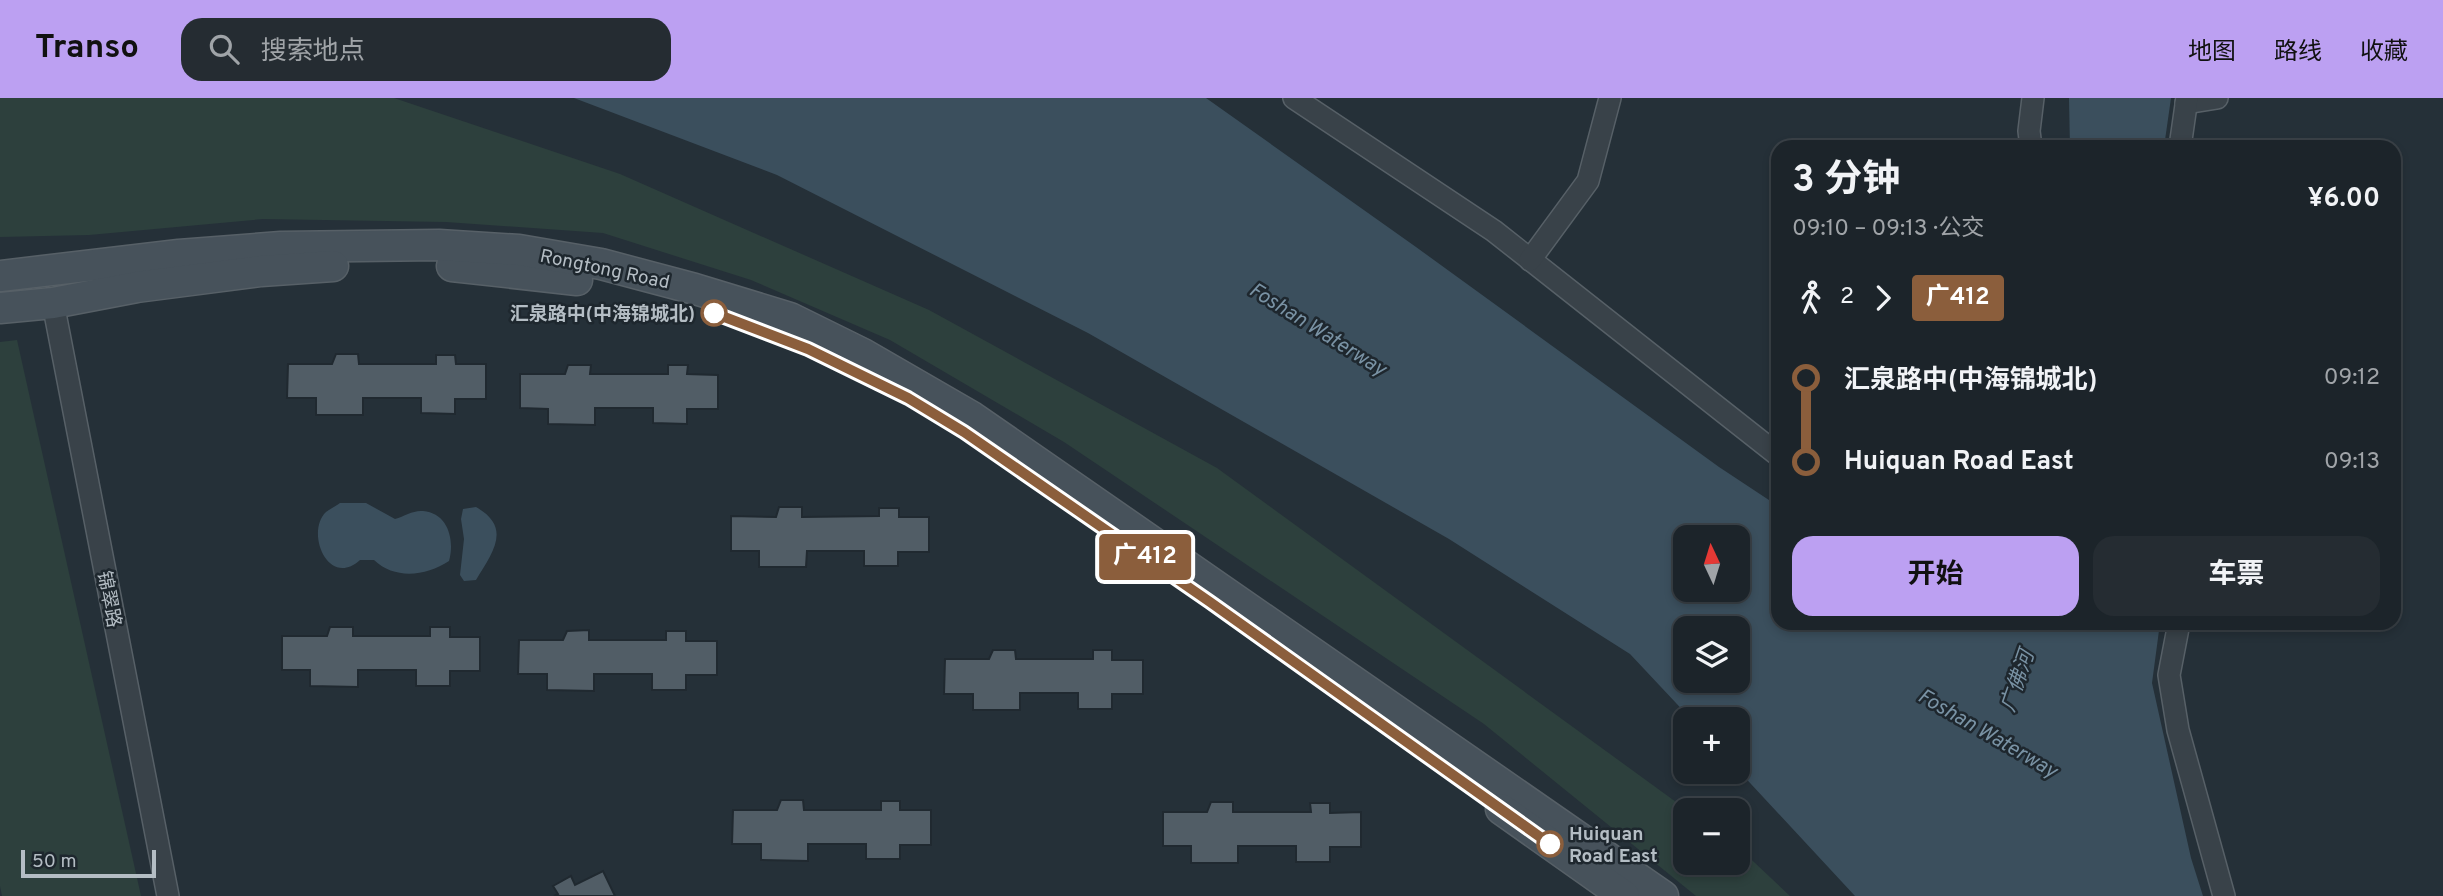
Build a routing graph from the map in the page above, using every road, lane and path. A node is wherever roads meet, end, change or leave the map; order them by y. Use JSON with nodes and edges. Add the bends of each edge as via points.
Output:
{"nodes":[{"id":1,"x":1294,"y":98,"type":"edge"},
{"id":2,"x":1610,"y":98,"type":"edge"},
{"id":3,"x":2034,"y":98,"type":"edge"},
{"id":4,"x":2217,"y":98,"type":"edge"},
{"id":5,"x":2187,"y":101,"type":"edge"},
{"id":6,"x":2030,"y":140,"type":"edge"},
{"id":7,"x":2181,"y":140,"type":"edge"},
{"id":8,"x":1530,"y":260,"type":"junction"},
{"id":9,"x":0,"y":276,"type":"edge"},
{"id":10,"x":53,"y":303,"type":"junction"},
{"id":11,"x":0,"y":308,"type":"edge"},
{"id":12,"x":1771,"y":449,"type":"edge"},
{"id":13,"x":2178,"y":630,"type":"edge"},
{"id":14,"x":168,"y":896,"type":"edge"},
{"id":15,"x":1624,"y":896,"type":"edge"},
{"id":16,"x":1663,"y":896,"type":"edge"},
{"id":17,"x":2224,"y":896,"type":"edge"}],
"edges":[{"from":1,"to":8,"type":"street","via":[[1494,231]]},
{"from":2,"to":8,"type":"street","via":[[1588,181]]},
{"from":3,"to":6,"type":"street"},
{"from":4,"to":5,"type":"street"},
{"from":5,"to":7,"type":"street"},
{"from":8,"to":12,"type":"street"},
{"from":9,"to":16,"type":"main road","name":"Rongtong Road","via":[[281,247],[439,245],[519,250],[601,264],[790,318],[972,417]]},
{"from":10,"to":11,"type":"main road","name":"Rongtong Road"},
{"from":10,"to":14,"type":"street","name":"锦翠路"},
{"from":10,"to":15,"type":"main road","name":"Rongtong Road","via":[[261,271],[416,263],[603,285],[762,330],[860,373],[964,432]]},
{"from":13,"to":17,"type":"street","via":[[2169,675],[2178,730]]}]}
